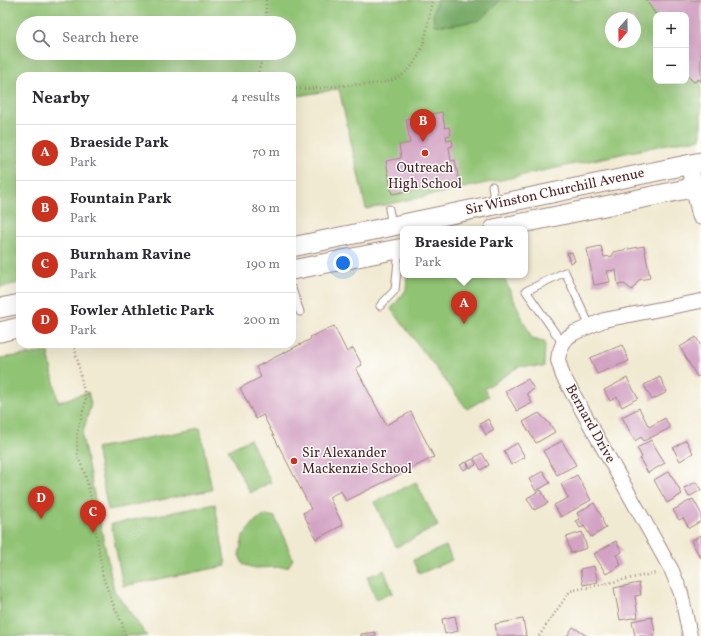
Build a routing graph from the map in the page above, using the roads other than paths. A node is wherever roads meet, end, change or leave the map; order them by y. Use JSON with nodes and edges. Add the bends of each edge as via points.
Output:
{"nodes":[{"id":1,"x":695,"y":163,"type":"edge"},
{"id":2,"x":492,"y":186,"type":"dead end"},
{"id":3,"x":698,"y":186,"type":"edge"},
{"id":4,"x":495,"y":205,"type":"junction"},
{"id":5,"x":701,"y":216,"type":"edge"},
{"id":6,"x":508,"y":226,"type":"edge"},
{"id":7,"x":296,"y":246,"type":"edge"},
{"id":8,"x":400,"y":248,"type":"edge"},
{"id":9,"x":296,"y":269,"type":"edge"},
{"id":10,"x":296,"y":300,"type":"edge"},
{"id":11,"x":701,"y":301,"type":"edge"},
{"id":12,"x":16,"y":305,"type":"edge"},
{"id":13,"x":380,"y":306,"type":"dead end"},
{"id":14,"x":0,"y":308,"type":"edge"},
{"id":15,"x":300,"y":312,"type":"dead end"},
{"id":16,"x":590,"y":326,"type":"junction"},
{"id":17,"x":16,"y":328,"type":"edge"},
{"id":18,"x":0,"y":332,"type":"edge"},
{"id":19,"x":563,"y":343,"type":"junction"},
{"id":20,"x":690,"y":636,"type":"edge"}],
"edges":[{"from":1,"to":3,"type":"street"},
{"from":1,"to":4,"type":"main road","name":"Sir Winston Churchill Avenue"},
{"from":2,"to":4,"type":"lane"},
{"from":3,"to":5,"type":"street"},
{"from":3,"to":6,"type":"main road","name":"Sir Winston Churchill Avenue"},
{"from":4,"to":7,"type":"main road","name":"Sir Winston Churchill Avenue","via":[[390,218]]},
{"from":8,"to":9,"type":"main road"},
{"from":8,"to":13,"type":"lane","via":[[395,290]]},
{"from":10,"to":15,"type":"lane"},
{"from":11,"to":16,"type":"street","via":[[604,320]]},
{"from":12,"to":14,"type":"main road"},
{"from":16,"to":19,"type":"street","via":[[574,333]]},
{"from":16,"to":19,"type":"lane","via":[[565,272],[526,291]]},
{"from":17,"to":18,"type":"main road"},
{"from":19,"to":20,"type":"street","name":"Bernard Drive","via":[[558,360],[563,376],[672,571],[681,593]]}]}
